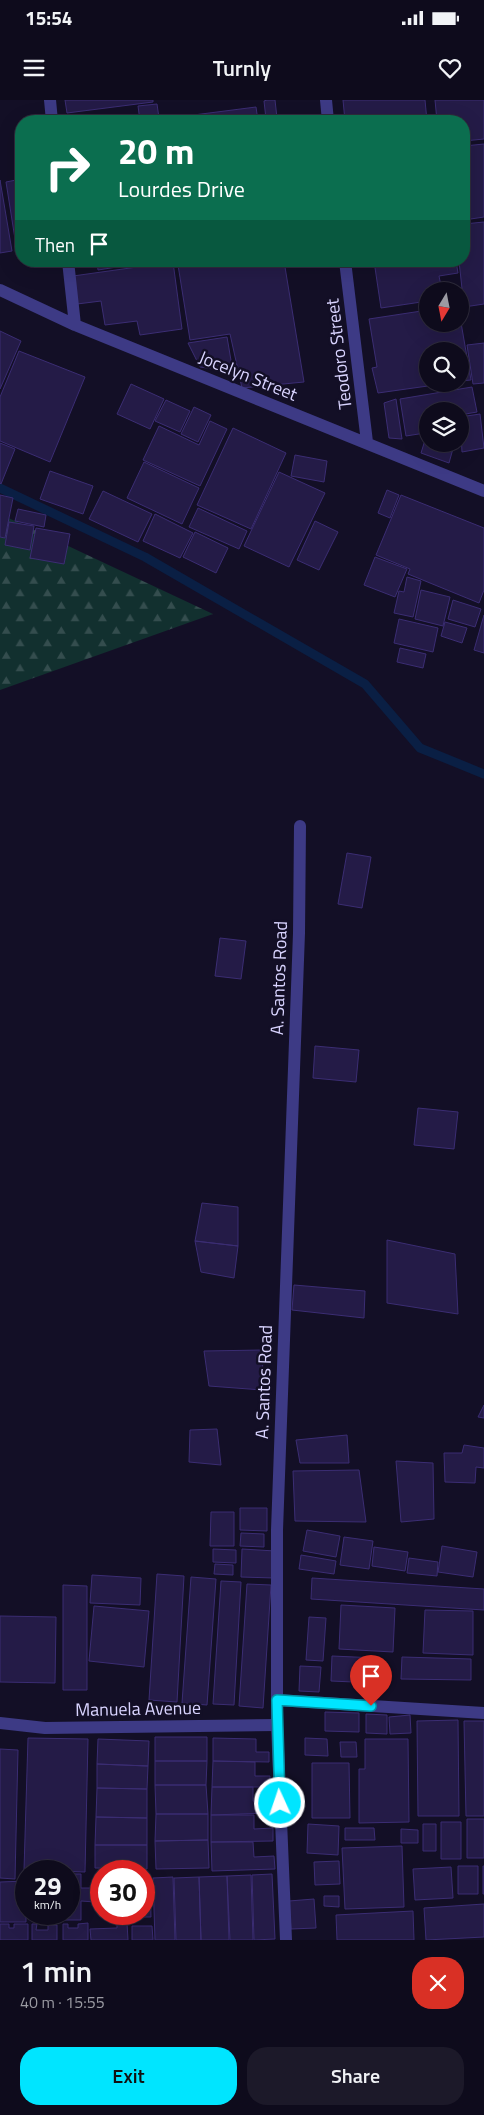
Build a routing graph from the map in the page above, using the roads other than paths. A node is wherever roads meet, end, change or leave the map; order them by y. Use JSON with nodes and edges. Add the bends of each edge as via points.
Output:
{"nodes":[{"id":1,"x":50,"y":100,"type":"edge"},
{"id":2,"x":326,"y":100,"type":"edge"},
{"id":3,"x":51,"y":115,"type":"edge"},
{"id":4,"x":327,"y":115,"type":"edge"},
{"id":5,"x":69,"y":267,"type":"edge"},
{"id":6,"x":346,"y":267,"type":"edge"},
{"id":7,"x":0,"y":290,"type":"edge"},
{"id":8,"x":76,"y":325,"type":"junction"},
{"id":9,"x":367,"y":442,"type":"junction"},
{"id":10,"x":484,"y":491,"type":"edge"},
{"id":11,"x":300,"y":826,"type":"dead end"},
{"id":12,"x":277,"y":1700,"type":"junction"},
{"id":13,"x":484,"y":1713,"type":"edge"},
{"id":14,"x":0,"y":1723,"type":"edge"},
{"id":15,"x":277,"y":1725,"type":"junction"},
{"id":16,"x":286,"y":1940,"type":"edge"}],
"edges":[{"from":1,"to":3,"type":"street"},
{"from":2,"to":4,"type":"street"},
{"from":5,"to":8,"type":"street"},
{"from":6,"to":9,"type":"street","name":"Teodoro Street"},
{"from":7,"to":8,"type":"street","name":"Jocelyn Street"},
{"from":8,"to":9,"type":"street","name":"Jocelyn Street"},
{"from":9,"to":10,"type":"street","name":"Jocelyn Street"},
{"from":11,"to":12,"type":"street","name":"A. Santos Road","via":[[299,933],[280,1406]]},
{"from":12,"to":13,"type":"street"},
{"from":12,"to":15,"type":"street","name":"A. Santos Road"},
{"from":14,"to":15,"type":"street","name":"Manuela Avenue","via":[[45,1728]]},
{"from":15,"to":16,"type":"street","name":"A. Santos Road"}]}
